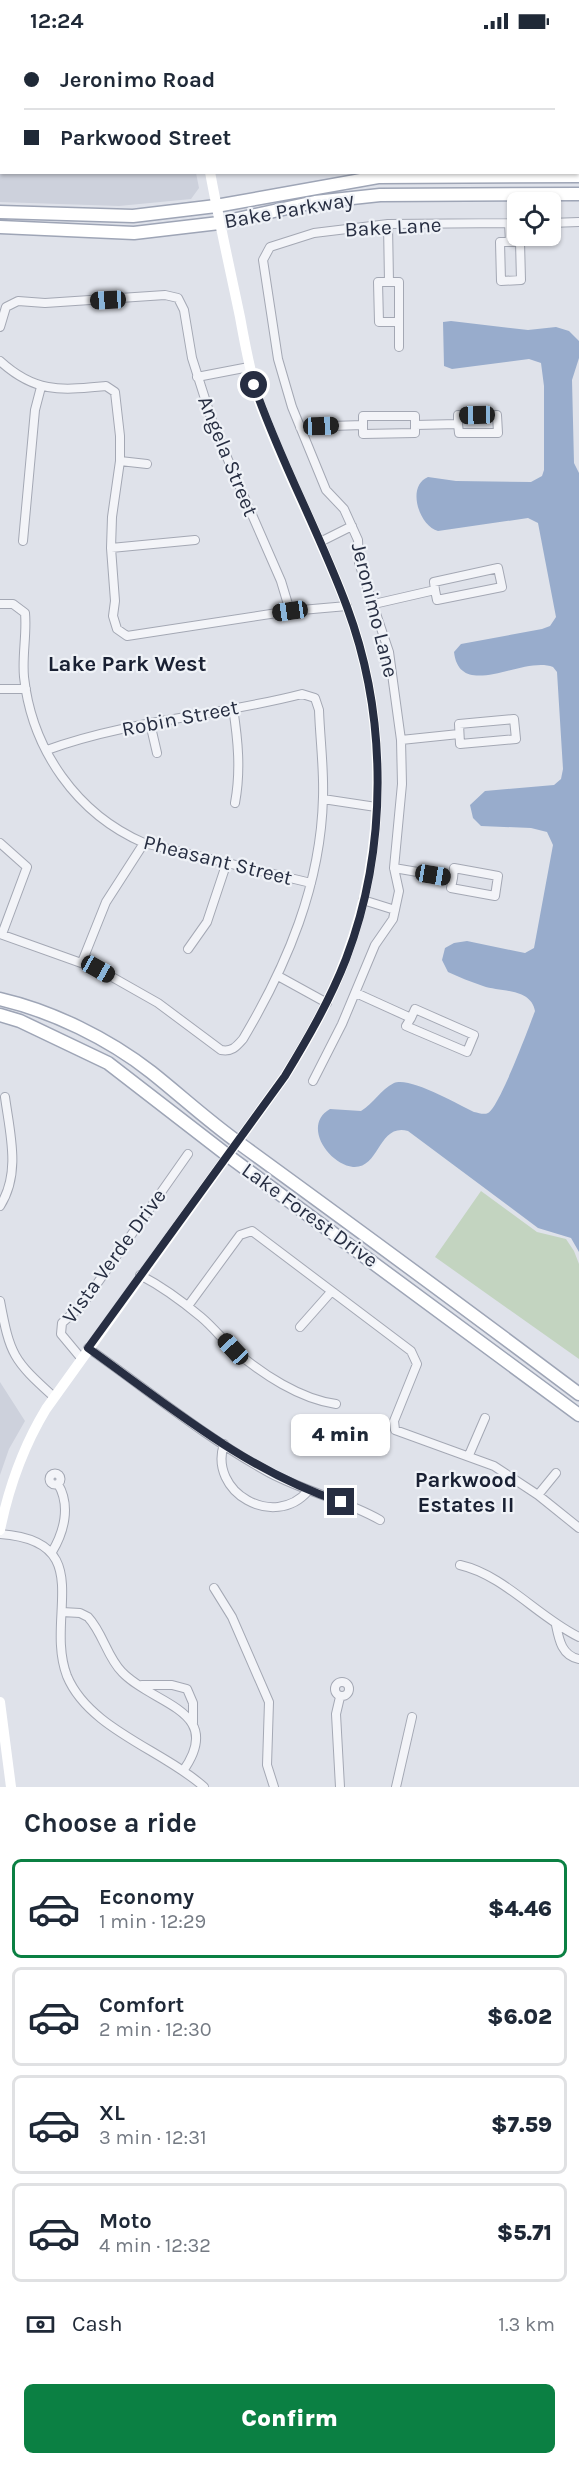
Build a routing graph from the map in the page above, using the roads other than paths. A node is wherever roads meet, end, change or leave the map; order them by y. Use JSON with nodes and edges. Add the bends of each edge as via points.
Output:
{"nodes":[{"id":1,"x":210,"y":174,"type":"edge"},
{"id":2,"x":579,"y":176,"type":"edge"},
{"id":3,"x":579,"y":194,"type":"edge"},
{"id":4,"x":216,"y":206,"type":"junction"},
{"id":5,"x":0,"y":212,"type":"edge"},
{"id":6,"x":579,"y":222,"type":"edge"},
{"id":7,"x":219,"y":223,"type":"junction"},
{"id":8,"x":507,"y":223,"type":"edge"},
{"id":9,"x":561,"y":223,"type":"edge"},
{"id":10,"x":388,"y":224,"type":"junction"},
{"id":11,"x":0,"y":227,"type":"edge"},
{"id":12,"x":510,"y":242,"type":"joint"},
{"id":13,"x":270,"y":247,"type":"joint"},
{"id":14,"x":389,"y":282,"type":"junction"},
{"id":15,"x":399,"y":322,"type":"junction"},
{"id":16,"x":0,"y":327,"type":"edge"},
{"id":17,"x":399,"y":347,"type":"dead end"},
{"id":18,"x":1,"y":365,"type":"edge"},
{"id":19,"x":249,"y":367,"type":"junction"},
{"id":20,"x":197,"y":377,"type":"junction"},
{"id":21,"x":41,"y":387,"type":"junction"},
{"id":22,"x":458,"y":424,"type":"junction"},
{"id":23,"x":363,"y":425,"type":"junction"},
{"id":24,"x":415,"y":425,"type":"junction"},
{"id":25,"x":300,"y":427,"type":"junction"},
{"id":26,"x":120,"y":461,"type":"junction"},
{"id":27,"x":147,"y":464,"type":"dead end"},
{"id":28,"x":352,"y":526,"type":"junction"},
{"id":29,"x":195,"y":540,"type":"dead end"},
{"id":30,"x":23,"y":541,"type":"dead end"},
{"id":31,"x":320,"y":542,"type":"junction"},
{"id":32,"x":111,"y":548,"type":"junction"},
{"id":33,"x":435,"y":590,"type":"junction"},
{"id":34,"x":0,"y":604,"type":"edge"},
{"id":35,"x":374,"y":604,"type":"junction"},
{"id":36,"x":347,"y":606,"type":"junction"},
{"id":37,"x":290,"y":611,"type":"junction"},
{"id":38,"x":0,"y":689,"type":"edge"},
{"id":39,"x":26,"y":689,"type":"junction"},
{"id":40,"x":233,"y":708,"type":"junction"},
{"id":41,"x":150,"y":723,"type":"junction"},
{"id":42,"x":459,"y":734,"type":"junction"},
{"id":43,"x":401,"y":740,"type":"junction"},
{"id":44,"x":47,"y":750,"type":"junction"},
{"id":45,"x":157,"y":753,"type":"dead end"},
{"id":46,"x":323,"y":799,"type":"junction"},
{"id":47,"x":235,"y":803,"type":"dead end"},
{"id":48,"x":376,"y":807,"type":"junction"},
{"id":49,"x":0,"y":843,"type":"edge"},
{"id":50,"x":144,"y":843,"type":"junction"},
{"id":51,"x":226,"y":865,"type":"junction"},
{"id":52,"x":394,"y":868,"type":"junction"},
{"id":53,"x":453,"y":878,"type":"junction"},
{"id":54,"x":311,"y":883,"type":"junction"},
{"id":55,"x":363,"y":900,"type":"junction"},
{"id":56,"x":395,"y":910,"type":"junction"},
{"id":57,"x":1,"y":934,"type":"edge"},
{"id":58,"x":188,"y":949,"type":"dead end"},
{"id":59,"x":82,"y":962,"type":"junction"},
{"id":60,"x":279,"y":976,"type":"junction"},
{"id":61,"x":356,"y":993,"type":"junction"},
{"id":62,"x":0,"y":999,"type":"edge"},
{"id":63,"x":327,"y":1003,"type":"junction"},
{"id":64,"x":0,"y":1015,"type":"edge"},
{"id":65,"x":411,"y":1018,"type":"junction"},
{"id":66,"x":314,"y":1081,"type":"dead end"},
{"id":67,"x":5,"y":1097,"type":"dead end"},
{"id":68,"x":237,"y":1142,"type":"junction"},
{"id":69,"x":188,"y":1154,"type":"dead end"},
{"id":70,"x":227,"y":1155,"type":"junction"},
{"id":71,"x":0,"y":1206,"type":"edge"},
{"id":72,"x":140,"y":1275,"type":"junction"},
{"id":73,"x":331,"y":1292,"type":"junction"},
{"id":74,"x":0,"y":1301,"type":"edge"},
{"id":75,"x":188,"y":1306,"type":"junction"},
{"id":76,"x":300,"y":1327,"type":"dead end"},
{"id":77,"x":88,"y":1348,"type":"junction"},
{"id":78,"x":81,"y":1358,"type":"junction"},
{"id":79,"x":579,"y":1394,"type":"edge"},
{"id":80,"x":54,"y":1397,"type":"junction"},
{"id":81,"x":336,"y":1404,"type":"dead end"},
{"id":82,"x":579,"y":1415,"type":"edge"},
{"id":83,"x":485,"y":1418,"type":"dead end"},
{"id":84,"x":224,"y":1444,"type":"junction"},
{"id":85,"x":469,"y":1455,"type":"junction"},
{"id":86,"x":556,"y":1473,"type":"dead end"},
{"id":87,"x":58,"y":1484,"type":"dead end"},
{"id":88,"x":308,"y":1491,"type":"junction"},
{"id":89,"x":538,"y":1495,"type":"junction"},
{"id":90,"x":380,"y":1520,"type":"dead end"},
{"id":91,"x":579,"y":1528,"type":"edge"},
{"id":92,"x":0,"y":1532,"type":"edge"},
{"id":93,"x":52,"y":1552,"type":"junction"},
{"id":94,"x":460,"y":1565,"type":"dead end"},
{"id":95,"x":214,"y":1588,"type":"dead end"},
{"id":96,"x":62,"y":1612,"type":"junction"},
{"id":97,"x":556,"y":1625,"type":"junction"},
{"id":98,"x":579,"y":1637,"type":"edge"},
{"id":99,"x":579,"y":1659,"type":"edge"},
{"id":100,"x":139,"y":1685,"type":"junction"},
{"id":101,"x":340,"y":1696,"type":"dead end"},
{"id":102,"x":0,"y":1702,"type":"edge"},
{"id":103,"x":412,"y":1717,"type":"dead end"},
{"id":104,"x":193,"y":1725,"type":"junction"},
{"id":105,"x":183,"y":1771,"type":"junction"},
{"id":106,"x":0,"y":1786,"type":"edge"},
{"id":107,"x":11,"y":1787,"type":"edge"},
{"id":108,"x":204,"y":1787,"type":"edge"},
{"id":109,"x":274,"y":1787,"type":"edge"},
{"id":110,"x":340,"y":1787,"type":"edge"},
{"id":111,"x":396,"y":1787,"type":"edge"}],
"edges":[{"from":1,"to":4,"type":"main road"},
{"from":2,"to":4,"type":"main road","name":"Bake Parkway","via":[[378,177]]},
{"from":3,"to":7,"type":"main road","name":"Bake Parkway","via":[[380,195],[315,202]]},
{"from":4,"to":5,"type":"main road","name":"Bake Parkway","via":[[133,216]]},
{"from":4,"to":7,"type":"main road"},
{"from":6,"to":9,"type":"street"},
{"from":7,"to":11,"type":"main road","name":"Bake Parkway","via":[[134,233]]},
{"from":7,"to":19,"type":"main road"},
{"from":8,"to":10,"type":"street","name":"Bake Lane"},
{"from":10,"to":13,"type":"street","name":"Bake Lane","via":[[314,233]]},
{"from":10,"to":14,"type":"street"},
{"from":12,"to":12,"type":"street","via":[[500,242],[501,281],[521,280],[520,242]]},
{"from":13,"to":25,"type":"street","name":"Jeronimo Lane","via":[[263,266],[275,345]]},
{"from":14,"to":15,"type":"street","via":[[399,282]]},
{"from":14,"to":15,"type":"street","via":[[378,282],[379,322]]},
{"from":15,"to":17,"type":"street"},
{"from":16,"to":20,"type":"street","name":"Angela Street","via":[[9,303],[178,298],[184,310]]},
{"from":18,"to":21,"type":"street"},
{"from":19,"to":20,"type":"street"},
{"from":19,"to":31,"type":"main road","via":[[274,438]]},
{"from":20,"to":37,"type":"street","name":"Angela Street"},
{"from":21,"to":26,"type":"street","via":[[112,389],[117,402]]},
{"from":21,"to":30,"type":"street","via":[[35,410]]},
{"from":22,"to":22,"type":"street","via":[[458,415],[497,414],[498,433],[459,433]]},
{"from":22,"to":24,"type":"street"},
{"from":23,"to":24,"type":"street","via":[[363,434],[415,433]]},
{"from":23,"to":24,"type":"street","via":[[363,416],[415,416]]},
{"from":23,"to":25,"type":"street"},
{"from":25,"to":28,"type":"street","name":"Jeronimo Lane","via":[[326,490],[344,509]]},
{"from":26,"to":27,"type":"street"},
{"from":26,"to":32,"type":"street"},
{"from":28,"to":31,"type":"street"},
{"from":28,"to":35,"type":"street","name":"Jeronimo Lane","via":[[358,540],[359,563]]},
{"from":29,"to":32,"type":"street"},
{"from":31,"to":36,"type":"main road"},
{"from":32,"to":37,"type":"street","via":[[113,616],[117,629],[127,636]]},
{"from":33,"to":33,"type":"street","via":[[434,582],[498,568],[502,587],[437,600]]},
{"from":33,"to":35,"type":"street"},
{"from":34,"to":39,"type":"street","name":"Pheasant Street","via":[[13,604],[25,613]]},
{"from":35,"to":43,"type":"street","name":"Jeronimo Lane","via":[[389,652]]},
{"from":36,"to":37,"type":"street"},
{"from":36,"to":48,"type":"main road","via":[[371,700],[378,771]]},
{"from":38,"to":39,"type":"street"},
{"from":39,"to":44,"type":"street","name":"Pheasant Street"},
{"from":40,"to":41,"type":"street","name":"Robin Street"},
{"from":40,"to":46,"type":"street","name":"Robin Street","via":[[302,694],[315,698],[319,710]]},
{"from":40,"to":47,"type":"street","via":[[238,762]]},
{"from":41,"to":44,"type":"street","name":"Robin Street"},
{"from":41,"to":45,"type":"street"},
{"from":42,"to":42,"type":"street","via":[[459,724],[514,720],[516,739],[460,744]]},
{"from":42,"to":43,"type":"street"},
{"from":43,"to":52,"type":"street","name":"Jeronimo Lane","via":[[402,784]]},
{"from":44,"to":50,"type":"street","name":"Pheasant Street","via":[[82,803],[118,832]]},
{"from":46,"to":48,"type":"street"},
{"from":46,"to":54,"type":"street"},
{"from":48,"to":55,"type":"main road"},
{"from":49,"to":57,"type":"street","via":[[27,867]]},
{"from":50,"to":51,"type":"street","name":"Pheasant Street"},
{"from":50,"to":59,"type":"street","via":[[106,902]]},
{"from":51,"to":54,"type":"street","name":"Pheasant Street"},
{"from":51,"to":58,"type":"street","via":[[207,922]]},
{"from":52,"to":53,"type":"street"},
{"from":52,"to":56,"type":"street","name":"Jeronimo Lane","via":[[399,891]]},
{"from":53,"to":53,"type":"street","via":[[454,868],[498,876],[495,896],[451,888]]},
{"from":54,"to":60,"type":"street"},
{"from":55,"to":56,"type":"street"},
{"from":55,"to":63,"type":"main road","via":[[349,950]]},
{"from":56,"to":61,"type":"street","name":"Jeronimo Lane","via":[[389,927],[375,945]]},
{"from":57,"to":59,"type":"street"},
{"from":59,"to":60,"type":"street","via":[[158,1003],[221,1050],[233,1049],[243,1039]]},
{"from":60,"to":63,"type":"street"},
{"from":61,"to":65,"type":"street"},
{"from":61,"to":66,"type":"street","name":"Jeronimo Lane"},
{"from":62,"to":68,"type":"main road","name":"Lake Forest Drive","via":[[75,1027],[118,1051],[148,1070]]},
{"from":63,"to":68,"type":"main road","via":[[285,1076]]},
{"from":64,"to":70,"type":"main road","name":"Lake Forest Drive","via":[[108,1063]]},
{"from":65,"to":65,"type":"street","via":[[415,1009],[474,1035],[467,1052],[406,1026]]},
{"from":67,"to":71,"type":"street","via":[[13,1166]]},
{"from":68,"to":70,"type":"main road"},
{"from":68,"to":79,"type":"main road","name":"Lake Forest Drive","via":[[329,1206]]},
{"from":69,"to":78,"type":"street","name":"Vista Verde Drive","via":[[82,1305],[62,1323],[61,1334]]},
{"from":70,"to":72,"type":"main road"},
{"from":70,"to":82,"type":"main road","name":"Lake Forest Drive"},
{"from":72,"to":75,"type":"street"},
{"from":72,"to":77,"type":"main road"},
{"from":73,"to":75,"type":"street","via":[[258,1235],[247,1231],[240,1235]]},
{"from":73,"to":76,"type":"street"},
{"from":73,"to":85,"type":"street","via":[[415,1357],[416,1371],[394,1421],[395,1430]]},
{"from":74,"to":80,"type":"street","via":[[6,1338],[15,1357]]},
{"from":75,"to":81,"type":"street","via":[[261,1370],[306,1397]]},
{"from":77,"to":78,"type":"main road"},
{"from":77,"to":84,"type":"street"},
{"from":78,"to":80,"type":"main road"},
{"from":80,"to":92,"type":"main road","via":[[31,1433],[11,1481]]},
{"from":83,"to":85,"type":"street"},
{"from":84,"to":88,"type":"street","via":[[271,1474]]},
{"from":84,"to":88,"type":"street","via":[[221,1464],[229,1482],[248,1503],[274,1507],[295,1502]]},
{"from":85,"to":89,"type":"street","via":[[494,1466]]},
{"from":86,"to":89,"type":"street"},
{"from":87,"to":93,"type":"street","via":[[63,1495],[65,1528]]},
{"from":88,"to":90,"type":"street","via":[[358,1507]]},
{"from":89,"to":91,"type":"street"},
{"from":92,"to":93,"type":"street","via":[[23,1536]]},
{"from":93,"to":96,"type":"street","via":[[62,1579]]},
{"from":94,"to":97,"type":"street","via":[[490,1576]]},
{"from":95,"to":109,"type":"street","via":[[232,1617],[269,1702],[267,1765]]},
{"from":96,"to":100,"type":"street","via":[[88,1617],[117,1667]]},
{"from":96,"to":105,"type":"street","via":[[62,1656],[76,1692],[100,1717]]},
{"from":97,"to":98,"type":"street"},
{"from":97,"to":99,"type":"street","via":[[563,1648]]},
{"from":100,"to":104,"type":"street","via":[[179,1709]]},
{"from":100,"to":104,"type":"street","via":[[187,1689],[193,1703]]},
{"from":101,"to":110,"type":"street","via":[[336,1714]]},
{"from":102,"to":107,"type":"main road"},
{"from":103,"to":111,"type":"street"},
{"from":104,"to":105,"type":"street","via":[[196,1748]]},
{"from":105,"to":108,"type":"street"},
{"from":106,"to":107,"type":"street"}]}
